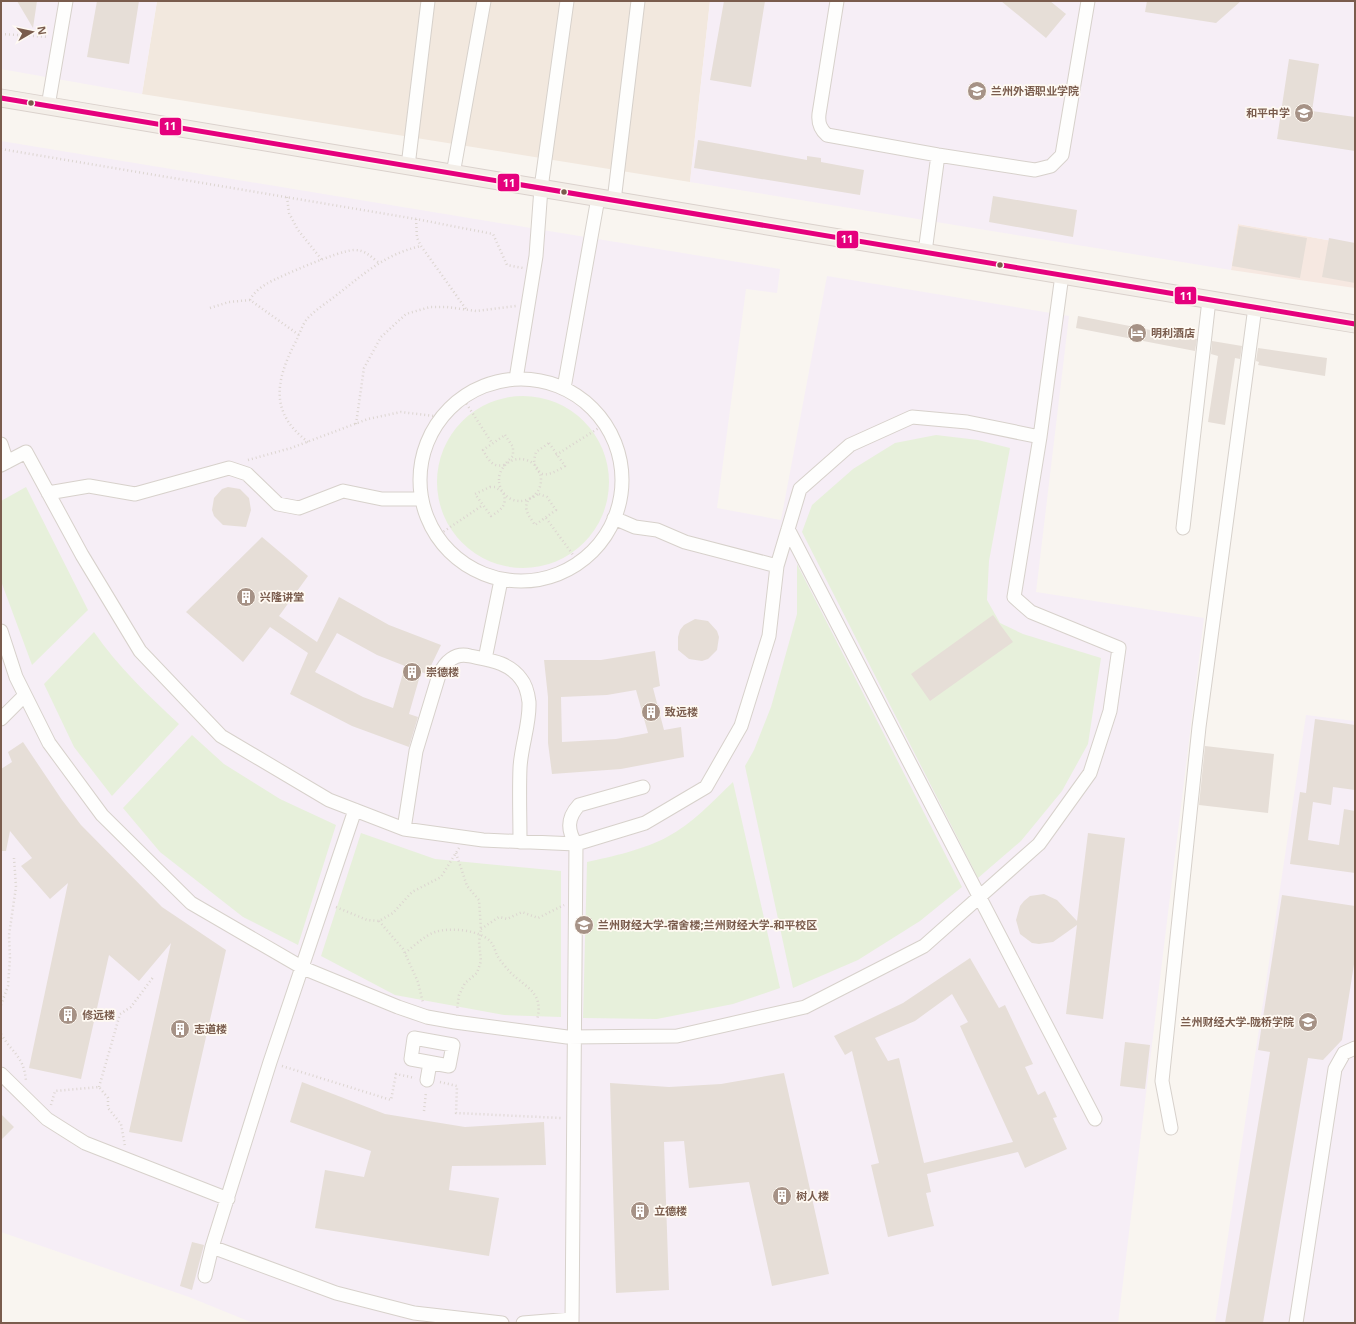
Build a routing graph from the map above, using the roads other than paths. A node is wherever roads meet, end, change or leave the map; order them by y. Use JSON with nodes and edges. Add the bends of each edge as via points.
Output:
{"nodes":[{"id":1,"x":66,"y":1,"type":"edge"},
{"id":2,"x":428,"y":1,"type":"edge"},
{"id":3,"x":484,"y":1,"type":"edge"},
{"id":4,"x":566,"y":1,"type":"edge"},
{"id":5,"x":638,"y":1,"type":"edge"},
{"id":6,"x":837,"y":1,"type":"edge"},
{"id":7,"x":1088,"y":1,"type":"edge"},
{"id":8,"x":1,"y":98,"type":"edge"},
{"id":9,"x":48,"y":106,"type":"junction"},
{"id":10,"x":938,"y":155,"type":"junction"},
{"id":11,"x":408,"y":166,"type":"junction"},
{"id":12,"x":453,"y":174,"type":"junction"},
{"id":13,"x":541,"y":188,"type":"junction"},
{"id":14,"x":606,"y":199,"type":"junction"},
{"id":15,"x":925,"y":252,"type":"junction"},
{"id":16,"x":1062,"y":275,"type":"junction"},
{"id":17,"x":1209,"y":300,"type":"junction"},
{"id":18,"x":1254,"y":307,"type":"junction"},
{"id":19,"x":1355,"y":324,"type":"edge"},
{"id":20,"x":516,"y":379,"type":"junction"},
{"id":21,"x":564,"y":388,"type":"junction"},
{"id":22,"x":1040,"y":437,"type":"junction"},
{"id":23,"x":1,"y":444,"type":"edge"},
{"id":24,"x":4,"y":463,"type":"edge"},
{"id":25,"x":48,"y":493,"type":"junction"},
{"id":26,"x":421,"y":498,"type":"junction"},
{"id":27,"x":614,"y":518,"type":"junction"},
{"id":28,"x":1183,"y":528,"type":"dead end"},
{"id":29,"x":788,"y":530,"type":"junction"},
{"id":30,"x":776,"y":566,"type":"junction"},
{"id":31,"x":501,"y":580,"type":"junction"},
{"id":32,"x":1,"y":631,"type":"edge"},
{"id":33,"x":485,"y":659,"type":"junction"},
{"id":34,"x":25,"y":695,"type":"junction"},
{"id":35,"x":1,"y":719,"type":"edge"},
{"id":36,"x":643,"y":787,"type":"dead end"},
{"id":37,"x":355,"y":810,"type":"junction"},
{"id":38,"x":404,"y":829,"type":"junction"},
{"id":39,"x":520,"y":842,"type":"junction"},
{"id":40,"x":576,"y":844,"type":"junction"},
{"id":41,"x":979,"y":895,"type":"junction"},
{"id":42,"x":302,"y":968,"type":"junction"},
{"id":43,"x":432,"y":1018,"type":"junction"},
{"id":44,"x":573,"y":1037,"type":"junction"},
{"id":45,"x":434,"y":1041,"type":"junction"},
{"id":46,"x":1355,"y":1048,"type":"edge"},
{"id":47,"x":430,"y":1063,"type":"junction"},
{"id":48,"x":1,"y":1074,"type":"edge"},
{"id":49,"x":428,"y":1080,"type":"road end"},
{"id":50,"x":1095,"y":1119,"type":"dead end"},
{"id":51,"x":1171,"y":1128,"type":"dead end"},
{"id":52,"x":228,"y":1199,"type":"junction"},
{"id":53,"x":212,"y":1247,"type":"junction"},
{"id":54,"x":205,"y":1276,"type":"dead end"},
{"id":55,"x":572,"y":1321,"type":"edge"},
{"id":56,"x":502,"y":1323,"type":"edge"},
{"id":57,"x":524,"y":1323,"type":"edge"},
{"id":58,"x":1296,"y":1323,"type":"edge"}],
"edges":[{"from":1,"to":9,"type":"street"},
{"from":2,"to":11,"type":"street"},
{"from":3,"to":12,"type":"street"},
{"from":4,"to":13,"type":"street"},
{"from":5,"to":14,"type":"street"},
{"from":6,"to":10,"type":"street","via":[[818,114],[823,131],[827,135]]},
{"from":7,"to":10,"type":"street","via":[[1062,155],[1058,161],[1036,170]]},
{"from":8,"to":9,"type":"main road"},
{"from":9,"to":11,"type":"main road"},
{"from":10,"to":15,"type":"street"},
{"from":11,"to":12,"type":"main road"},
{"from":12,"to":13,"type":"main road"},
{"from":13,"to":14,"type":"main road"},
{"from":13,"to":20,"type":"street","via":[[534,270]]},
{"from":14,"to":15,"type":"main road"},
{"from":14,"to":21,"type":"street"},
{"from":15,"to":16,"type":"main road"},
{"from":16,"to":17,"type":"main road"},
{"from":16,"to":22,"type":"street"},
{"from":17,"to":18,"type":"main road"},
{"from":17,"to":28,"type":"street"},
{"from":18,"to":19,"type":"main road"},
{"from":18,"to":51,"type":"street","via":[[1199,726],[1162,1081]]},
{"from":20,"to":21,"type":"street","via":[[545,382]]},
{"from":20,"to":26,"type":"street","via":[[488,384],[462,397],[433,428],[422,455]]},
{"from":21,"to":27,"type":"street","via":[[594,410],[605,424],[616,448],[622,476]]},
{"from":22,"to":29,"type":"street","via":[[967,422],[912,417],[850,445],[800,490]]},
{"from":22,"to":41,"type":"street","via":[[1014,597],[1031,612],[1119,648],[1110,712],[1090,773],[1039,844]]},
{"from":23,"to":24,"type":"street"},
{"from":24,"to":25,"type":"street","via":[[26,452]]},
{"from":25,"to":26,"type":"street","via":[[90,486],[135,494],[229,468],[247,474],[278,504],[299,508],[343,491],[382,499]]},
{"from":25,"to":37,"type":"street","via":[[140,651],[221,736],[329,800]]},
{"from":26,"to":31,"type":"street","via":[[425,512],[447,550],[464,564],[482,574]]},
{"from":27,"to":30,"type":"street","via":[[635,527],[658,530],[685,542]]},
{"from":27,"to":31,"type":"street","via":[[600,543],[579,563],[539,580]]},
{"from":29,"to":30,"type":"street"},
{"from":29,"to":41,"type":"street"},
{"from":30,"to":40,"type":"street","via":[[769,636],[741,726],[706,787],[645,823]]},
{"from":31,"to":33,"type":"street"},
{"from":32,"to":34,"type":"street","via":[[16,677]]},
{"from":33,"to":38,"type":"street","via":[[457,656],[449,660],[441,670],[416,751]]},
{"from":33,"to":39,"type":"street","via":[[515,671],[527,691],[529,703],[520,768]]},
{"from":34,"to":35,"type":"street"},
{"from":34,"to":42,"type":"street","via":[[49,743],[102,815],[191,903]]},
{"from":36,"to":40,"type":"street","via":[[579,805],[569,820],[571,837]]},
{"from":37,"to":38,"type":"street"},
{"from":37,"to":42,"type":"street"},
{"from":38,"to":39,"type":"street","via":[[466,838]]},
{"from":39,"to":40,"type":"street"},
{"from":40,"to":44,"type":"street"},
{"from":41,"to":44,"type":"street","via":[[924,946],[805,1007],[677,1036]]},
{"from":41,"to":50,"type":"street"},
{"from":42,"to":43,"type":"street"},
{"from":42,"to":52,"type":"street"},
{"from":43,"to":44,"type":"street"},
{"from":43,"to":45,"type":"street"},
{"from":44,"to":55,"type":"street"},
{"from":45,"to":47,"type":"street","via":[[453,1045],[449,1066]]},
{"from":45,"to":47,"type":"street","via":[[414,1038],[411,1059]]},
{"from":46,"to":58,"type":"street","via":[[1344,1053],[1335,1069]]},
{"from":47,"to":49,"type":"street"},
{"from":48,"to":52,"type":"street","via":[[47,1119],[85,1143]]},
{"from":52,"to":53,"type":"street"},
{"from":53,"to":54,"type":"street"},
{"from":53,"to":56,"type":"street","via":[[336,1293],[414,1313]]},
{"from":55,"to":57,"type":"street"}]}
